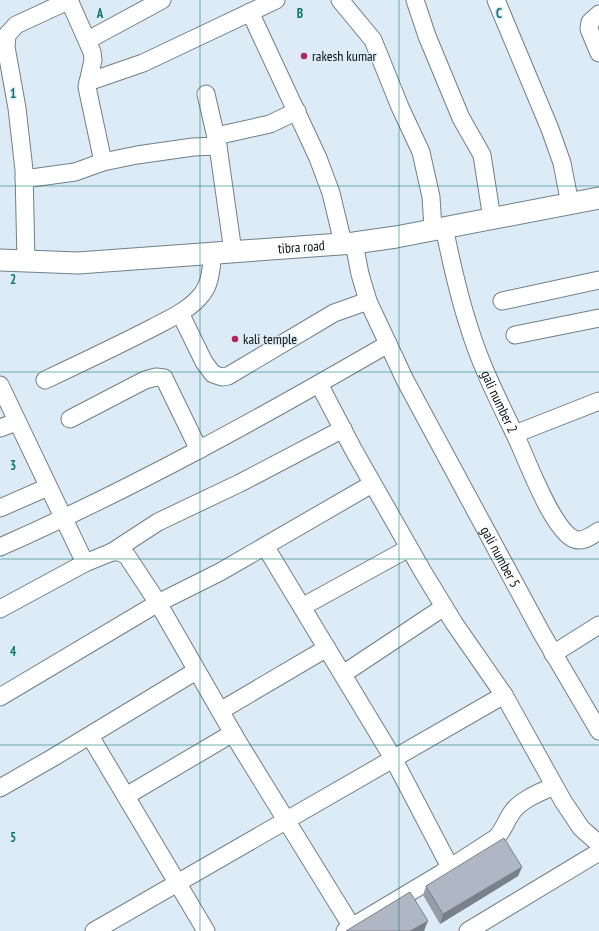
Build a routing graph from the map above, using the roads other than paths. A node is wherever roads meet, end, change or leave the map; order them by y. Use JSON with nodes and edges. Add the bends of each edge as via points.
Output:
{"nodes":[{"id":1,"x":70,"y":0,"type":"edge"},
{"id":2,"x":162,"y":0,"type":"edge"},
{"id":3,"x":276,"y":0,"type":"edge"},
{"id":4,"x":340,"y":0,"type":"edge"},
{"id":5,"x":414,"y":0,"type":"edge"},
{"id":6,"x":496,"y":0,"type":"edge"},
{"id":7,"x":250,"y":12,"type":"junction"},
{"id":8,"x":599,"y":14,"type":"edge"},
{"id":9,"x":3,"y":35,"type":"edge"},
{"id":10,"x":88,"y":40,"type":"junction"},
{"id":11,"x":599,"y":53,"type":"edge"},
{"id":12,"x":88,"y":82,"type":"junction"},
{"id":13,"x":206,"y":94,"type":"dead end"},
{"id":14,"x":297,"y":110,"type":"junction"},
{"id":15,"x":217,"y":141,"type":"junction"},
{"id":16,"x":103,"y":162,"type":"junction"},
{"id":17,"x":24,"y":180,"type":"junction"},
{"id":18,"x":599,"y":198,"type":"edge"},
{"id":19,"x":570,"y":204,"type":"junction"},
{"id":20,"x":492,"y":219,"type":"junction"},
{"id":21,"x":439,"y":228,"type":"junction"},
{"id":22,"x":348,"y":243,"type":"junction"},
{"id":23,"x":223,"y":253,"type":"junction"},
{"id":24,"x":0,"y":260,"type":"edge"},
{"id":25,"x":26,"y":262,"type":"junction"},
{"id":26,"x":599,"y":280,"type":"edge"},
{"id":27,"x":368,"y":301,"type":"junction"},
{"id":28,"x":502,"y":301,"type":"dead end"},
{"id":29,"x":180,"y":313,"type":"junction"},
{"id":30,"x":599,"y":318,"type":"edge"},
{"id":31,"x":515,"y":335,"type":"dead end"},
{"id":32,"x":388,"y":344,"type":"junction"},
{"id":33,"x":45,"y":380,"type":"dead end"},
{"id":34,"x":319,"y":384,"type":"junction"},
{"id":35,"x":0,"y":385,"type":"edge"},
{"id":36,"x":599,"y":401,"type":"edge"},
{"id":37,"x":70,"y":419,"type":"dead end"},
{"id":38,"x":16,"y":422,"type":"junction"},
{"id":39,"x":0,"y":428,"type":"edge"},
{"id":40,"x":343,"y":429,"type":"junction"},
{"id":41,"x":514,"y":434,"type":"junction"},
{"id":42,"x":199,"y":450,"type":"junction"},
{"id":43,"x":372,"y":484,"type":"junction"},
{"id":44,"x":48,"y":487,"type":"junction"},
{"id":45,"x":0,"y":508,"type":"edge"},
{"id":46,"x":64,"y":519,"type":"junction"},
{"id":47,"x":599,"y":531,"type":"edge"},
{"id":48,"x":265,"y":546,"type":"junction"},
{"id":49,"x":0,"y":547,"type":"edge"},
{"id":50,"x":409,"y":548,"type":"junction"},
{"id":51,"x":112,"y":552,"type":"junction"},
{"id":52,"x":85,"y":563,"type":"junction"},
{"id":53,"x":158,"y":603,"type":"junction"},
{"id":54,"x":302,"y":607,"type":"junction"},
{"id":55,"x":444,"y":607,"type":"junction"},
{"id":56,"x":0,"y":609,"type":"edge"},
{"id":57,"x":599,"y":625,"type":"edge"},
{"id":58,"x":327,"y":648,"type":"junction"},
{"id":59,"x":554,"y":654,"type":"junction"},
{"id":60,"x":196,"y":670,"type":"junction"},
{"id":61,"x":343,"y":674,"type":"junction"},
{"id":62,"x":504,"y":695,"type":"junction"},
{"id":63,"x":0,"y":697,"type":"edge"},
{"id":64,"x":220,"y":711,"type":"junction"},
{"id":65,"x":599,"y":731,"type":"edge"},
{"id":66,"x":233,"y":733,"type":"junction"},
{"id":67,"x":90,"y":736,"type":"junction"},
{"id":68,"x":393,"y":758,"type":"junction"},
{"id":69,"x":554,"y":786,"type":"junction"},
{"id":70,"x":0,"y":788,"type":"edge"},
{"id":71,"x":126,"y":796,"type":"junction"},
{"id":72,"x":287,"y":819,"type":"junction"},
{"id":73,"x":599,"y":844,"type":"edge"},
{"id":74,"x":599,"y":852,"type":"edge"},
{"id":75,"x":450,"y":867,"type":"junction"},
{"id":76,"x":177,"y":882,"type":"junction"},
{"id":77,"x":349,"y":929,"type":"edge"},
{"id":78,"x":94,"y":931,"type":"edge"},
{"id":79,"x":206,"y":931,"type":"edge"},
{"id":80,"x":468,"y":931,"type":"edge"}],
"edges":[{"from":1,"to":9,"type":"street","via":[[16,25]]},
{"from":1,"to":10,"type":"street"},
{"from":2,"to":10,"type":"street"},
{"from":3,"to":7,"type":"street"},
{"from":4,"to":21,"type":"street","name":"gali number 2","via":[[373,40],[421,152]]},
{"from":5,"to":20,"type":"street","via":[[461,118],[482,155]]},
{"from":6,"to":19,"type":"street","via":[[550,129],[562,163]]},
{"from":7,"to":12,"type":"street","via":[[143,64]]},
{"from":7,"to":14,"type":"street","name":"gali number 5"},
{"from":8,"to":11,"type":"street","via":[[590,22],[589,29]]},
{"from":9,"to":17,"type":"street","via":[[17,108]]},
{"from":10,"to":12,"type":"street","via":[[93,60]]},
{"from":12,"to":16,"type":"street","via":[[91,109]]},
{"from":13,"to":15,"type":"street"},
{"from":14,"to":15,"type":"street","via":[[270,124]]},
{"from":14,"to":22,"type":"street","name":"gali number 5","via":[[331,193]]},
{"from":15,"to":16,"type":"street"},
{"from":15,"to":23,"type":"street"},
{"from":16,"to":17,"type":"street","via":[[75,172]]},
{"from":17,"to":25,"type":"street"},
{"from":18,"to":19,"type":"street","name":"tibra road"},
{"from":19,"to":20,"type":"street","name":"tibra road"},
{"from":20,"to":21,"type":"street","name":"tibra road"},
{"from":21,"to":22,"type":"street","name":"tibra road"},
{"from":21,"to":41,"type":"street","name":"gali number 2","via":[[481,363]]},
{"from":22,"to":23,"type":"street","name":"tibra road"},
{"from":22,"to":27,"type":"street","name":"gali number 5"},
{"from":23,"to":25,"type":"street","name":"tibra road","via":[[78,263]]},
{"from":23,"to":29,"type":"street","via":[[203,294]]},
{"from":24,"to":25,"type":"street","name":"tibra road"},
{"from":26,"to":28,"type":"street"},
{"from":27,"to":29,"type":"street","via":[[334,313],[228,376],[222,377],[213,374],[204,362]]},
{"from":27,"to":32,"type":"street","name":"gali number 5"},
{"from":29,"to":33,"type":"street"},
{"from":30,"to":31,"type":"street"},
{"from":32,"to":34,"type":"street"},
{"from":32,"to":59,"type":"street","name":"gali number 5","via":[[469,502]]},
{"from":34,"to":40,"type":"street"},
{"from":34,"to":42,"type":"street"},
{"from":35,"to":38,"type":"street"},
{"from":36,"to":41,"type":"street"},
{"from":37,"to":42,"type":"street","via":[[145,380],[164,378]]},
{"from":38,"to":39,"type":"street"},
{"from":38,"to":44,"type":"street"},
{"from":40,"to":43,"type":"street"},
{"from":40,"to":51,"type":"street","via":[[158,522]]},
{"from":41,"to":47,"type":"street","name":"gali number 2","via":[[558,524],[575,540],[582,540]]},
{"from":42,"to":46,"type":"street"},
{"from":43,"to":48,"type":"street"},
{"from":43,"to":50,"type":"street"},
{"from":44,"to":45,"type":"street"},
{"from":44,"to":46,"type":"street"},
{"from":46,"to":49,"type":"street"},
{"from":46,"to":52,"type":"street"},
{"from":48,"to":53,"type":"street"},
{"from":48,"to":54,"type":"street"},
{"from":50,"to":54,"type":"street"},
{"from":50,"to":55,"type":"street"},
{"from":51,"to":52,"type":"street"},
{"from":51,"to":53,"type":"street","via":[[120,552],[127,556]]},
{"from":52,"to":56,"type":"street"},
{"from":53,"to":60,"type":"street"},
{"from":53,"to":63,"type":"street"},
{"from":54,"to":58,"type":"street"},
{"from":55,"to":61,"type":"street"},
{"from":55,"to":62,"type":"street"},
{"from":57,"to":59,"type":"street"},
{"from":58,"to":61,"type":"street"},
{"from":58,"to":64,"type":"street"},
{"from":59,"to":65,"type":"street","name":"gali number 5"},
{"from":60,"to":64,"type":"street"},
{"from":60,"to":67,"type":"street"},
{"from":61,"to":68,"type":"street"},
{"from":62,"to":68,"type":"street"},
{"from":62,"to":69,"type":"street"},
{"from":64,"to":66,"type":"street"},
{"from":66,"to":71,"type":"street"},
{"from":66,"to":72,"type":"street"},
{"from":67,"to":70,"type":"street"},
{"from":67,"to":71,"type":"street"},
{"from":68,"to":72,"type":"street"},
{"from":68,"to":75,"type":"street"},
{"from":69,"to":73,"type":"street","via":[[581,828]]},
{"from":69,"to":75,"type":"street","via":[[514,809],[496,838]]},
{"from":71,"to":76,"type":"street"},
{"from":72,"to":76,"type":"street"},
{"from":72,"to":77,"type":"street"},
{"from":74,"to":80,"type":"street"},
{"from":75,"to":77,"type":"street"},
{"from":76,"to":78,"type":"street"},
{"from":76,"to":79,"type":"street"}]}
